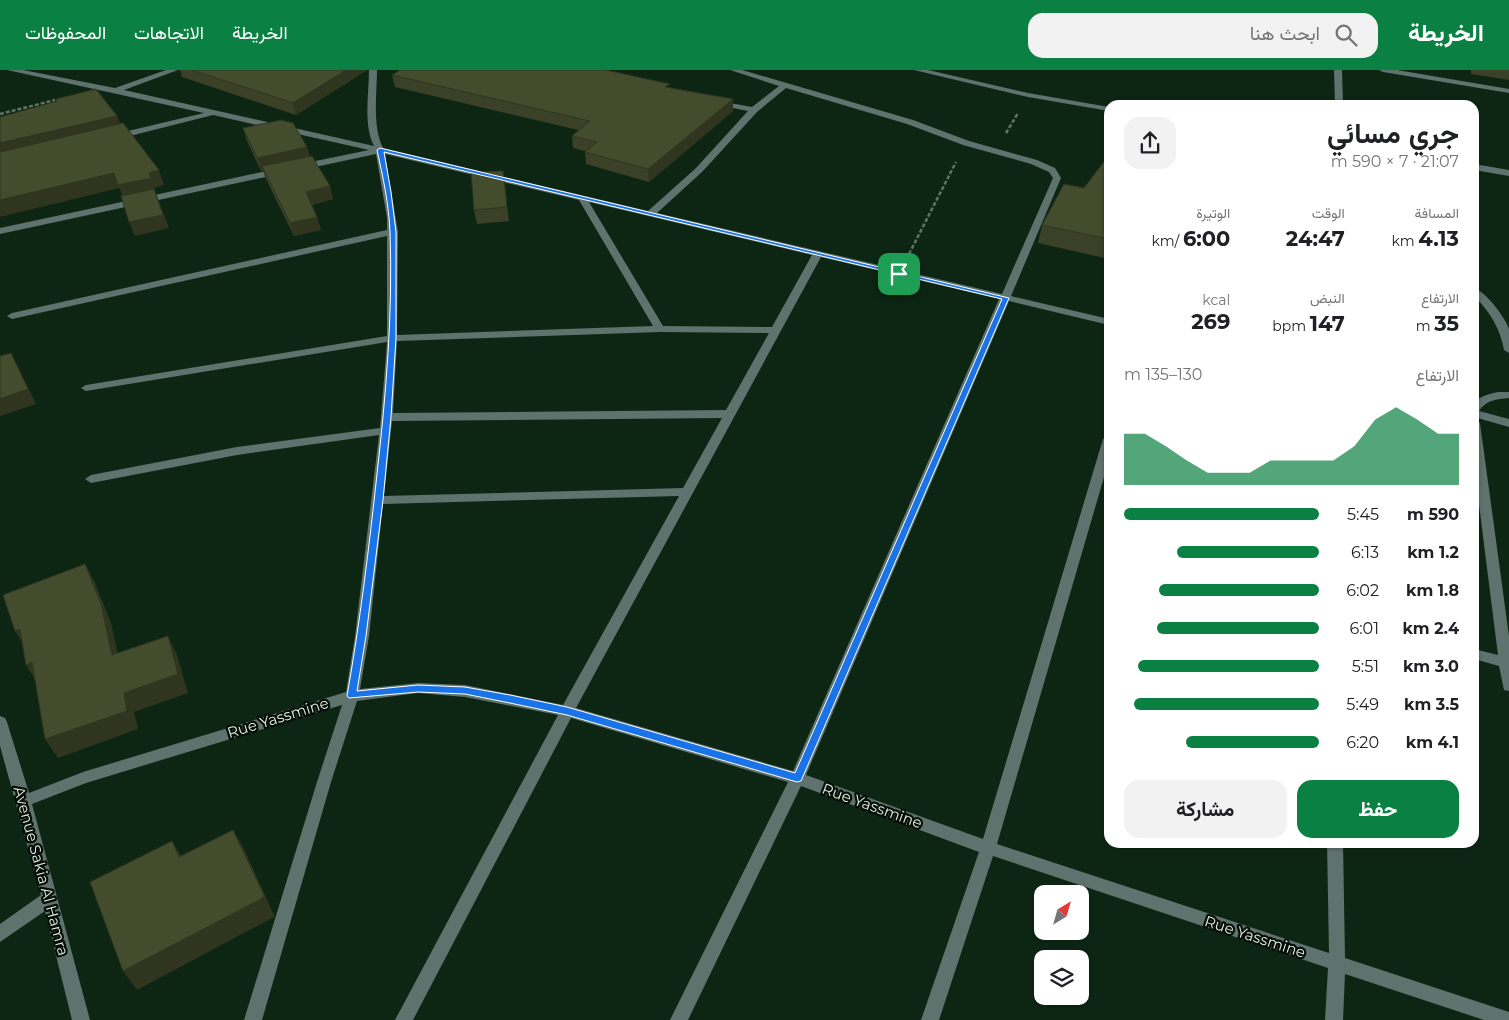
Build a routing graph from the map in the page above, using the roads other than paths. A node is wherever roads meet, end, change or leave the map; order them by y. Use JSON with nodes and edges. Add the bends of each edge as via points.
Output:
{"nodes":[{"id":1,"x":11,"y":70,"type":"edge"},
{"id":2,"x":63,"y":70,"type":"edge"},
{"id":3,"x":174,"y":70,"type":"edge"},
{"id":4,"x":373,"y":70,"type":"edge"},
{"id":5,"x":734,"y":70,"type":"edge"},
{"id":6,"x":918,"y":70,"type":"edge"},
{"id":7,"x":1338,"y":70,"type":"edge"},
{"id":8,"x":1383,"y":70,"type":"edge"},
{"id":9,"x":46,"y":77,"type":"junction"},
{"id":10,"x":785,"y":85,"type":"junction"},
{"id":11,"x":115,"y":90,"type":"junction"},
{"id":12,"x":1509,"y":91,"type":"edge"},
{"id":13,"x":706,"y":100,"type":"edge"},
{"id":14,"x":1339,"y":100,"type":"edge"},
{"id":15,"x":1104,"y":108,"type":"edge"},
{"id":16,"x":754,"y":110,"type":"junction"},
{"id":17,"x":213,"y":113,"type":"junction"},
{"id":18,"x":106,"y":139,"type":"edge"},
{"id":19,"x":380,"y":150,"type":"junction"},
{"id":20,"x":1479,"y":168,"type":"edge"},
{"id":21,"x":1509,"y":174,"type":"edge"},
{"id":22,"x":582,"y":199,"type":"junction"},
{"id":23,"x":650,"y":214,"type":"junction"},
{"id":24,"x":0,"y":231,"type":"edge"},
{"id":25,"x":393,"y":232,"type":"junction"},
{"id":26,"x":818,"y":253,"type":"junction"},
{"id":27,"x":1479,"y":296,"type":"edge"},
{"id":28,"x":1005,"y":298,"type":"junction"},
{"id":29,"x":12,"y":316,"type":"dead end"},
{"id":30,"x":1104,"y":321,"type":"edge"},
{"id":31,"x":660,"y":329,"type":"junction"},
{"id":32,"x":776,"y":330,"type":"junction"},
{"id":33,"x":392,"y":338,"type":"junction"},
{"id":34,"x":1509,"y":350,"type":"edge"},
{"id":35,"x":86,"y":388,"type":"dead end"},
{"id":36,"x":1509,"y":395,"type":"edge"},
{"id":37,"x":1479,"y":403,"type":"edge"},
{"id":38,"x":730,"y":414,"type":"junction"},
{"id":39,"x":1479,"y":414,"type":"edge"},
{"id":40,"x":387,"y":417,"type":"junction"},
{"id":41,"x":1509,"y":423,"type":"edge"},
{"id":42,"x":385,"y":431,"type":"junction"},
{"id":43,"x":1104,"y":456,"type":"edge"},
{"id":44,"x":1479,"y":459,"type":"edge"},
{"id":45,"x":91,"y":479,"type":"dead end"},
{"id":46,"x":687,"y":492,"type":"junction"},
{"id":47,"x":379,"y":500,"type":"junction"},
{"id":48,"x":1479,"y":655,"type":"edge"},
{"id":49,"x":1507,"y":662,"type":"edge"},
{"id":50,"x":1509,"y":686,"type":"edge"},
{"id":51,"x":352,"y":696,"type":"junction"},
{"id":52,"x":567,"y":711,"type":"junction"},
{"id":53,"x":0,"y":722,"type":"edge"},
{"id":54,"x":797,"y":778,"type":"junction"},
{"id":55,"x":24,"y":801,"type":"junction"},
{"id":56,"x":988,"y":848,"type":"junction"},
{"id":57,"x":1336,"y":848,"type":"edge"},
{"id":58,"x":48,"y":899,"type":"junction"},
{"id":59,"x":0,"y":934,"type":"edge"},
{"id":60,"x":1337,"y":964,"type":"junction"},
{"id":61,"x":81,"y":1020,"type":"edge"},
{"id":62,"x":252,"y":1020,"type":"edge"},
{"id":63,"x":404,"y":1020,"type":"edge"},
{"id":64,"x":679,"y":1020,"type":"edge"},
{"id":65,"x":930,"y":1020,"type":"edge"},
{"id":66,"x":1334,"y":1020,"type":"edge"},
{"id":67,"x":1509,"y":1020,"type":"edge"}],
"edges":[{"from":1,"to":9,"type":"street"},
{"from":2,"to":9,"type":"street"},
{"from":3,"to":11,"type":"street"},
{"from":4,"to":19,"type":"street","via":[[372,120]]},
{"from":5,"to":10,"type":"street"},
{"from":6,"to":15,"type":"street"},
{"from":7,"to":14,"type":"street"},
{"from":8,"to":12,"type":"street"},
{"from":9,"to":11,"type":"street"},
{"from":10,"to":16,"type":"street"},
{"from":10,"to":28,"type":"street","via":[[910,122],[1052,170],[1057,178]]},
{"from":11,"to":17,"type":"street"},
{"from":13,"to":16,"type":"street"},
{"from":16,"to":23,"type":"street","via":[[699,170]]},
{"from":17,"to":18,"type":"street"},
{"from":17,"to":19,"type":"street"},
{"from":19,"to":22,"type":"street"},
{"from":19,"to":24,"type":"street"},
{"from":19,"to":25,"type":"street"},
{"from":20,"to":21,"type":"street"},
{"from":22,"to":23,"type":"street"},
{"from":22,"to":31,"type":"street"},
{"from":23,"to":26,"type":"street"},
{"from":25,"to":29,"type":"street"},
{"from":25,"to":33,"type":"street"},
{"from":26,"to":28,"type":"street"},
{"from":26,"to":32,"type":"street"},
{"from":27,"to":34,"type":"street","via":[[1499,318]]},
{"from":28,"to":30,"type":"street"},
{"from":28,"to":54,"type":"street"},
{"from":31,"to":32,"type":"street"},
{"from":31,"to":33,"type":"street"},
{"from":32,"to":38,"type":"street"},
{"from":33,"to":35,"type":"street"},
{"from":33,"to":40,"type":"street"},
{"from":36,"to":37,"type":"street","via":[[1486,398]]},
{"from":38,"to":40,"type":"street"},
{"from":38,"to":46,"type":"street"},
{"from":39,"to":41,"type":"street"},
{"from":40,"to":42,"type":"street"},
{"from":42,"to":45,"type":"street","via":[[262,447]]},
{"from":42,"to":47,"type":"street"},
{"from":43,"to":56,"type":"street"},
{"from":44,"to":49,"type":"street"},
{"from":46,"to":47,"type":"street"},
{"from":46,"to":52,"type":"street"},
{"from":47,"to":51,"type":"street"},
{"from":48,"to":49,"type":"street"},
{"from":49,"to":50,"type":"street"},
{"from":51,"to":52,"type":"street","name":"Rue Yassmine","via":[[418,688],[465,691]]},
{"from":51,"to":55,"type":"street","name":"Rue Yassmine","via":[[83,778]]},
{"from":51,"to":62,"type":"street"},
{"from":52,"to":54,"type":"street","name":"Rue Yassmine"},
{"from":52,"to":63,"type":"street"},
{"from":53,"to":55,"type":"street","name":"Avenue Sakia Al Hamra"},
{"from":54,"to":56,"type":"street","name":"Rue Yassmine"},
{"from":54,"to":64,"type":"street"},
{"from":55,"to":58,"type":"street","name":"Avenue Sakia Al Hamra"},
{"from":56,"to":60,"type":"street","name":"Rue Yassmine"},
{"from":56,"to":65,"type":"street"},
{"from":57,"to":60,"type":"street"},
{"from":58,"to":59,"type":"street"},
{"from":58,"to":61,"type":"street","name":"Avenue Sakia Al Hamra"},
{"from":60,"to":66,"type":"street"},
{"from":60,"to":67,"type":"street","name":"Rue Yassmine"}]}
